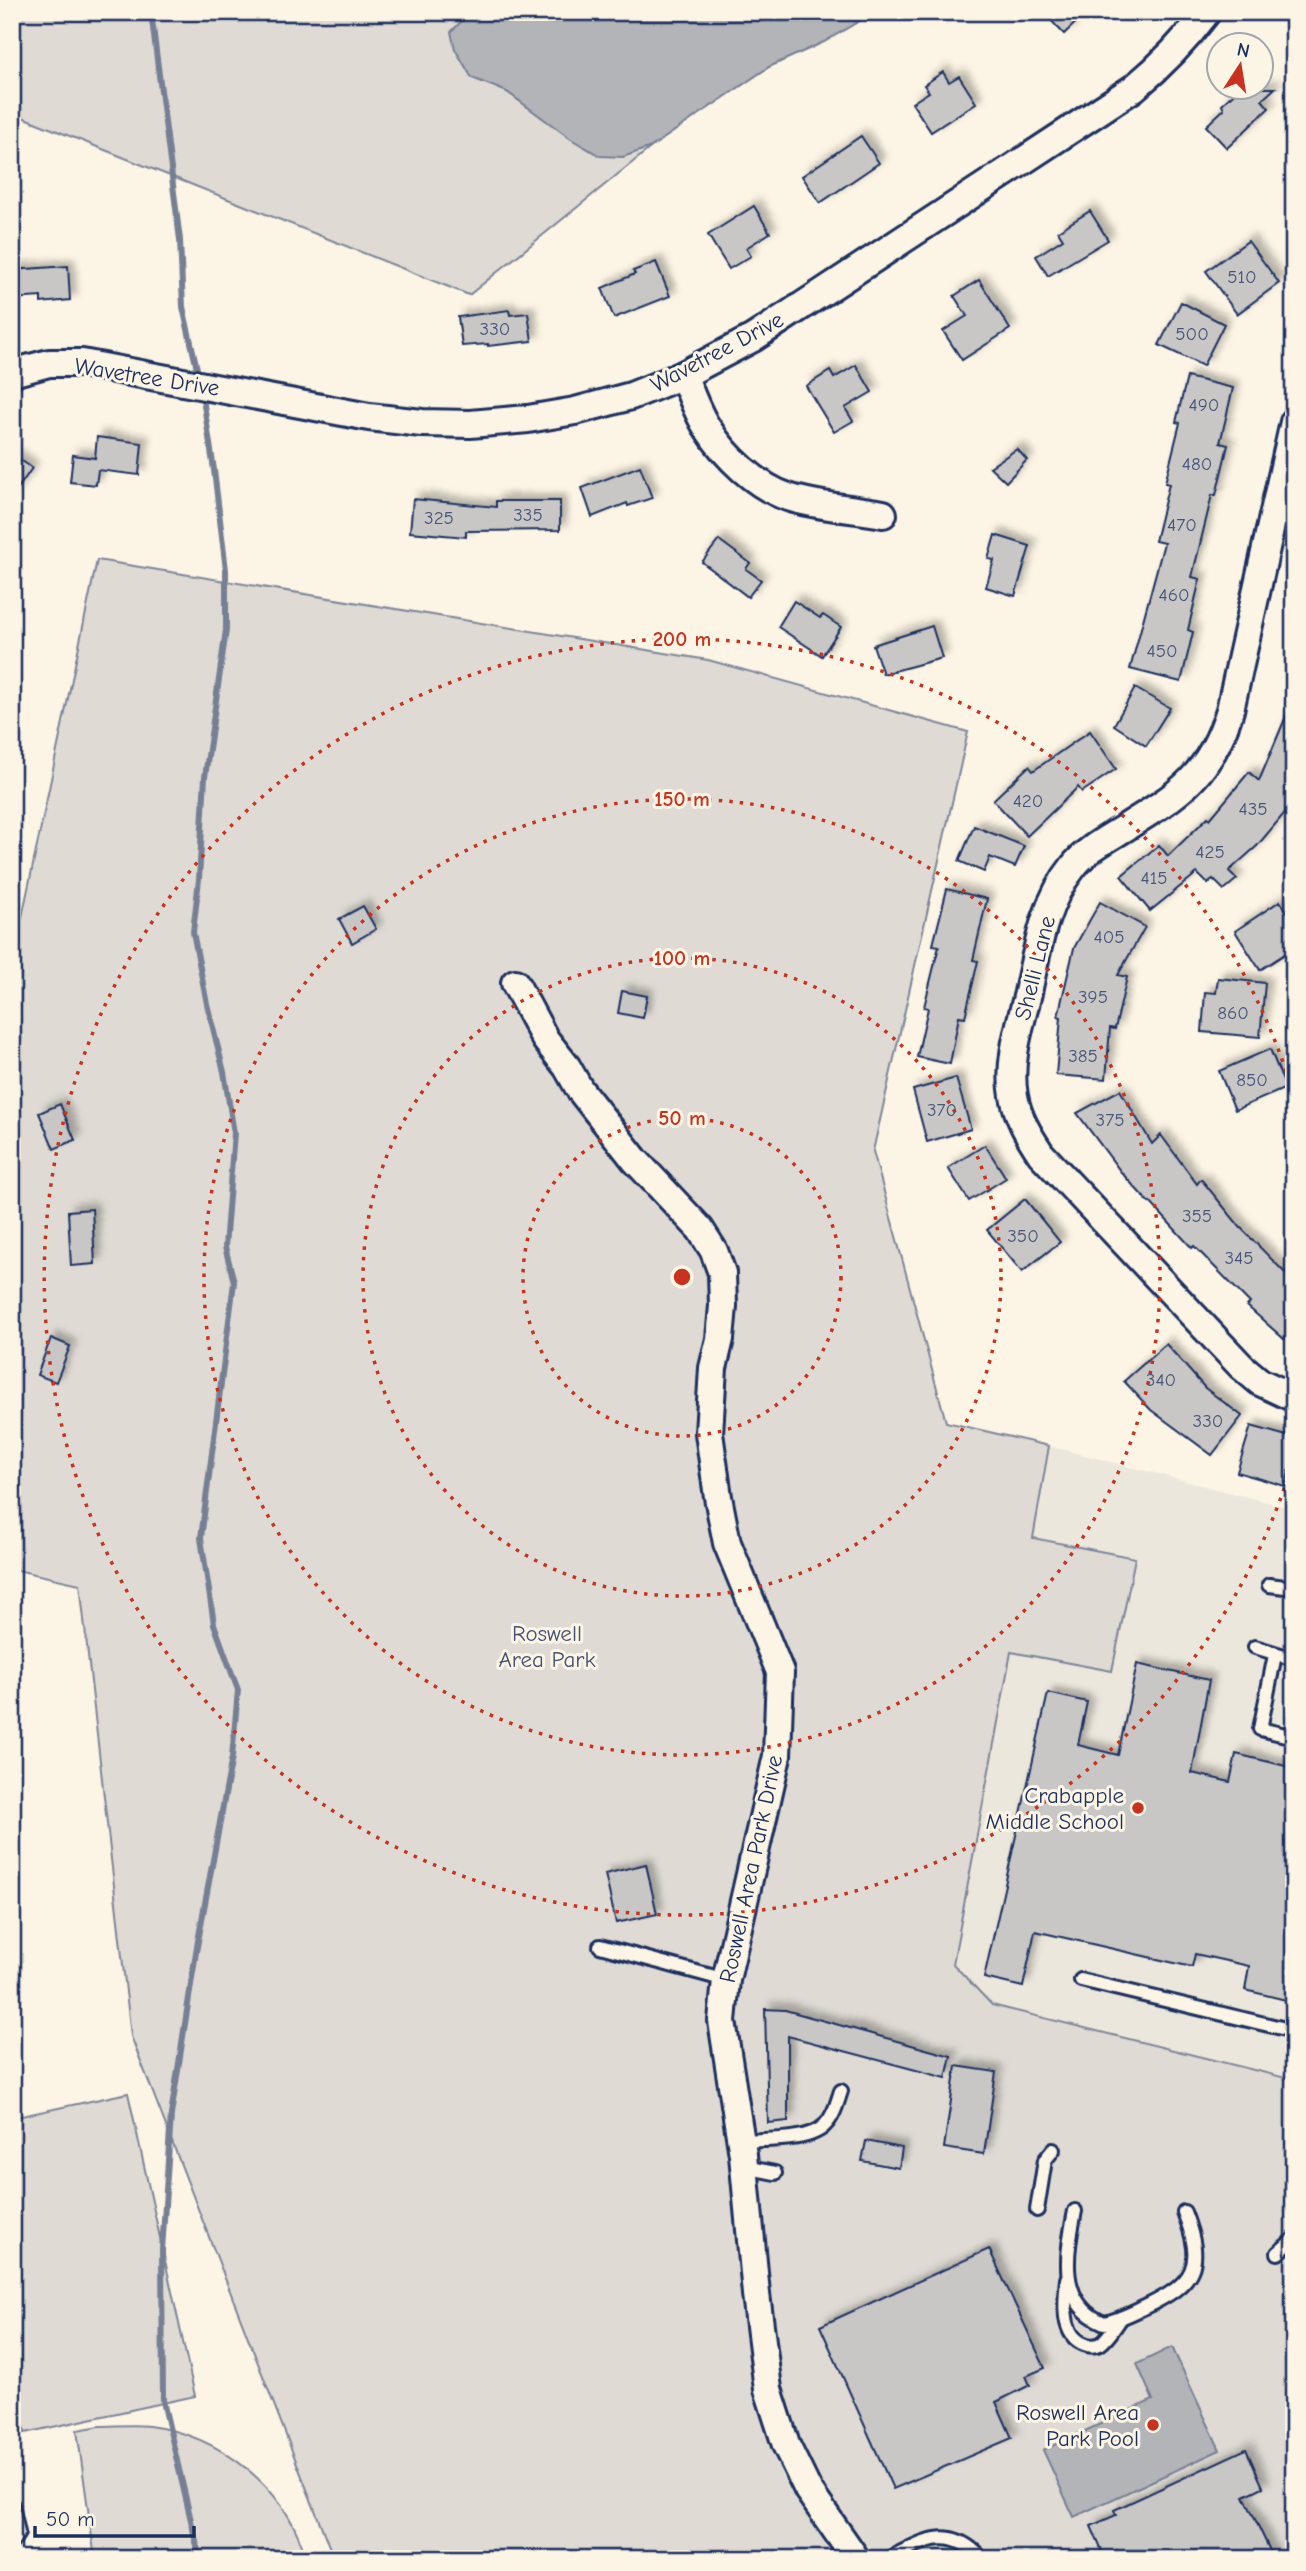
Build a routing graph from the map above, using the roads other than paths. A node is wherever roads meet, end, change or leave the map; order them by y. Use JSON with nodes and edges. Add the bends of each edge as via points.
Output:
{"nodes":[{"id":1,"x":1207,"y":12,"type":"edge"},
{"id":2,"x":12,"y":373,"type":"edge"},
{"id":3,"x":683,"y":375,"type":"junction"},
{"id":4,"x":1294,"y":422,"type":"edge"},
{"id":5,"x":883,"y":514,"type":"dead end"},
{"id":6,"x":515,"y":983,"type":"dead end"},
{"id":7,"x":1294,"y":1398,"type":"edge"},
{"id":8,"x":1269,"y":1585,"type":"dead end"},
{"id":9,"x":1294,"y":1588,"type":"edge"},
{"id":10,"x":1255,"y":1647,"type":"dead end"},
{"id":11,"x":1275,"y":1655,"type":"junction"},
{"id":12,"x":1294,"y":1659,"type":"edge"},
{"id":13,"x":1294,"y":1737,"type":"edge"},
{"id":14,"x":600,"y":1946,"type":"dead end"},
{"id":15,"x":726,"y":1980,"type":"junction"},
{"id":16,"x":1081,"y":1980,"type":"dead end"},
{"id":17,"x":1294,"y":2031,"type":"edge"},
{"id":18,"x":841,"y":2091,"type":"dead end"},
{"id":19,"x":1053,"y":2150,"type":"dead end"},
{"id":20,"x":743,"y":2154,"type":"junction"},
{"id":21,"x":775,"y":2173,"type":"dead end"},
{"id":22,"x":1037,"y":2210,"type":"dead end"},
{"id":23,"x":1075,"y":2211,"type":"dead end"},
{"id":24,"x":1184,"y":2212,"type":"dead end"},
{"id":25,"x":1294,"y":2239,"type":"edge"},
{"id":26,"x":1278,"y":2253,"type":"dead end"},
{"id":27,"x":1067,"y":2279,"type":"junction"},
{"id":28,"x":1122,"y":2317,"type":"junction"},
{"id":29,"x":12,"y":2505,"type":"edge"},
{"id":30,"x":12,"y":2542,"type":"edge"},
{"id":31,"x":856,"y":2559,"type":"edge"},
{"id":32,"x":888,"y":2559,"type":"edge"},
{"id":33,"x":982,"y":2559,"type":"edge"}],
"edges":[{"from":1,"to":3,"type":"street","name":"Wavetree Drive","via":[[1163,65],[1134,88],[752,338]]},
{"from":2,"to":3,"type":"street","name":"Wavetree Drive","via":[[49,363],[82,363],[369,417],[470,424],[575,411]]},
{"from":3,"to":5,"type":"street","via":[[706,427],[742,469],[789,497]]},
{"from":4,"to":7,"type":"street","name":"Shelli Lane","via":[[1222,734],[1207,763],[1187,786],[1094,847],[1057,889],[1043,924],[1012,1077],[1024,1128],[1041,1154],[1241,1366],[1260,1382]]},
{"from":6,"to":15,"type":"street","name":"Roswell Area Park Drive","via":[[580,1090],[635,1160],[700,1229],[722,1273],[723,1306],[709,1433],[718,1497],[727,1543],[780,1672],[777,1756]]},
{"from":8,"to":9,"type":"lane"},
{"from":10,"to":11,"type":"lane"},
{"from":11,"to":12,"type":"lane"},
{"from":11,"to":13,"type":"lane","via":[[1260,1729]]},
{"from":14,"to":15,"type":"lane"},
{"from":15,"to":20,"type":"street","name":"Roswell Area Park Drive","via":[[722,2021]]},
{"from":16,"to":17,"type":"lane"},
{"from":18,"to":20,"type":"lane","via":[[833,2115],[818,2132]]},
{"from":19,"to":22,"type":"lane","via":[[1045,2160]]},
{"from":20,"to":21,"type":"lane"},
{"from":20,"to":31,"type":"street","name":"Roswell Area Park Drive","via":[[768,2389],[786,2445],[808,2490]]},
{"from":23,"to":27,"type":"lane"},
{"from":24,"to":28,"type":"lane","via":[[1194,2236],[1186,2283]]},
{"from":25,"to":26,"type":"lane"},
{"from":27,"to":28,"type":"lane","via":[[1077,2300],[1097,2320],[1104,2323]]},
{"from":27,"to":28,"type":"lane","via":[[1068,2328],[1079,2342],[1101,2343]]},
{"from":29,"to":30,"type":"lane","via":[[18,2533]]},
{"from":32,"to":33,"type":"lane","via":[[941,2537],[955,2540]]}]}
